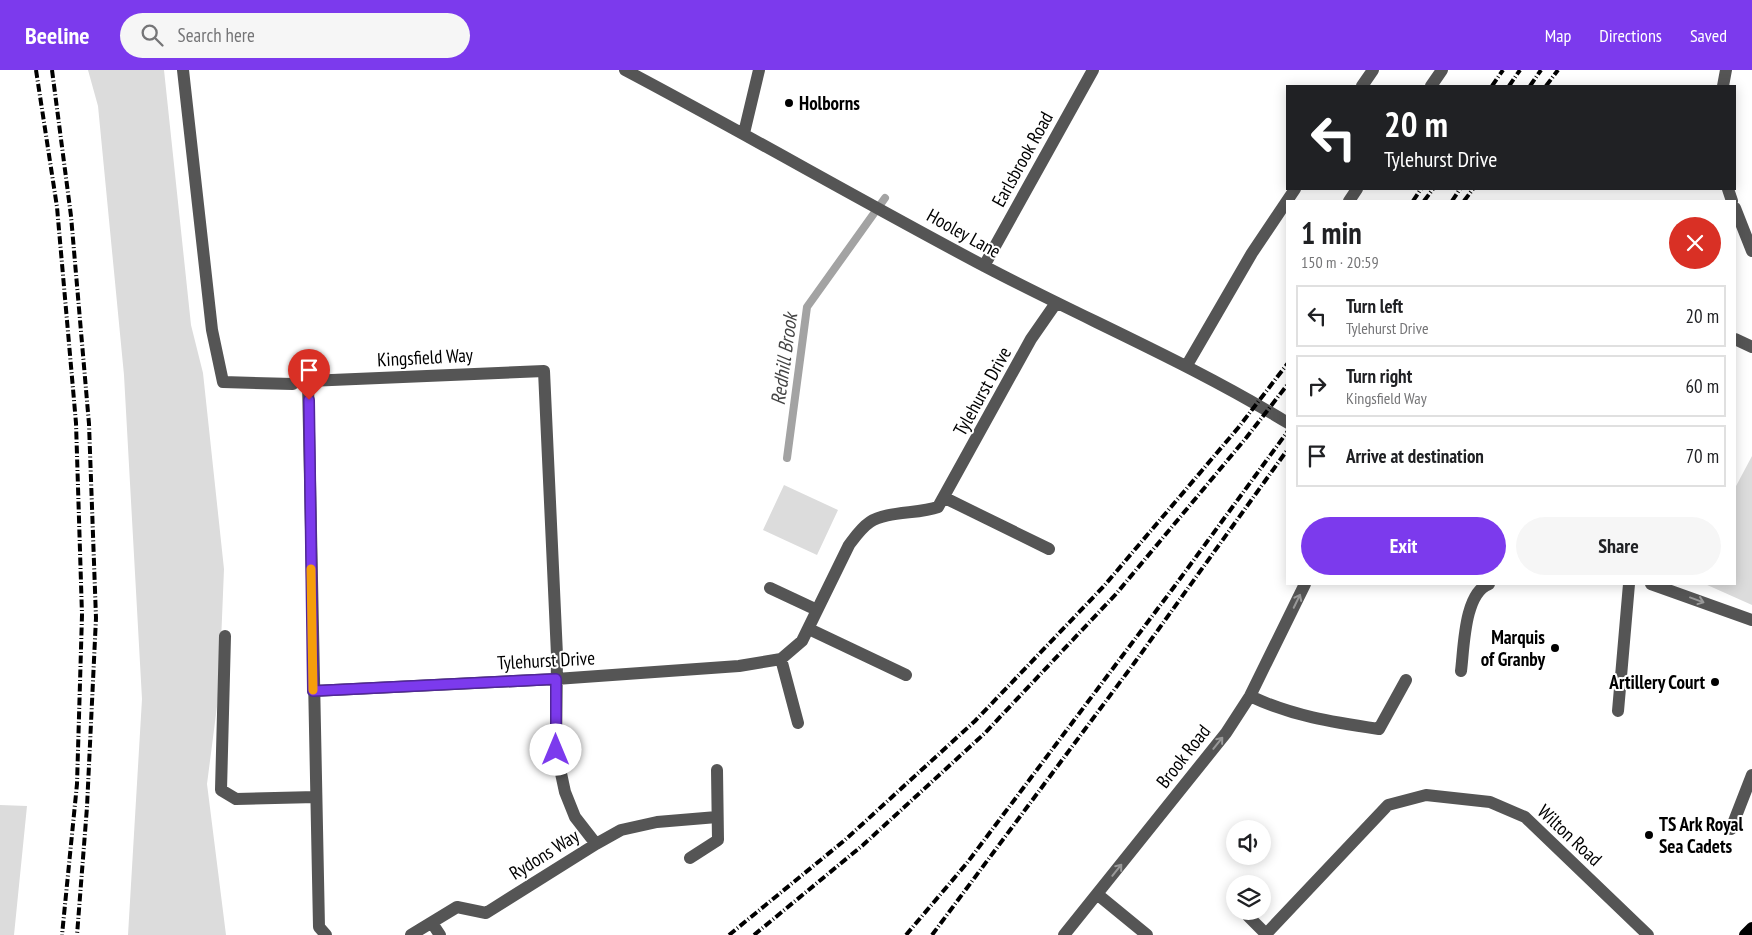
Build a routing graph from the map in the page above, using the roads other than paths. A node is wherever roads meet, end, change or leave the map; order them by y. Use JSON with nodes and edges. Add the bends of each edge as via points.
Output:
{"nodes":[{"id":1,"x":183,"y":70,"type":"edge"},
{"id":2,"x":625,"y":70,"type":"edge"},
{"id":3,"x":759,"y":70,"type":"edge"},
{"id":4,"x":1093,"y":70,"type":"edge"},
{"id":5,"x":1373,"y":70,"type":"edge"},
{"id":6,"x":1442,"y":70,"type":"edge"},
{"id":7,"x":1726,"y":70,"type":"edge"},
{"id":8,"x":1363,"y":85,"type":"edge"},
{"id":9,"x":1432,"y":85,"type":"edge"},
{"id":10,"x":1723,"y":85,"type":"edge"},
{"id":11,"x":744,"y":133,"type":"junction"},
{"id":12,"x":1357,"y":190,"type":"edge"},
{"id":13,"x":1349,"y":200,"type":"edge"},
{"id":14,"x":1286,"y":202,"type":"edge"},
{"id":15,"x":1736,"y":211,"type":"edge"},
{"id":16,"x":1752,"y":251,"type":"edge"},
{"id":17,"x":984,"y":266,"type":"junction"},
{"id":18,"x":1056,"y":303,"type":"junction"},
{"id":19,"x":1736,"y":339,"type":"edge"},
{"id":20,"x":1752,"y":347,"type":"edge"},
{"id":21,"x":1187,"y":365,"type":"junction"},
{"id":22,"x":293,"y":384,"type":"dead end"},
{"id":23,"x":1286,"y":421,"type":"edge"},
{"id":24,"x":944,"y":498,"type":"junction"},
{"id":25,"x":1049,"y":549,"type":"dead end"},
{"id":26,"x":1305,"y":585,"type":"edge"},
{"id":27,"x":1488,"y":585,"type":"edge"},
{"id":28,"x":1629,"y":585,"type":"edge"},
{"id":29,"x":1654,"y":585,"type":"edge"},
{"id":30,"x":770,"y":588,"type":"dead end"},
{"id":31,"x":817,"y":610,"type":"junction"},
{"id":32,"x":1752,"y":620,"type":"edge"},
{"id":33,"x":808,"y":629,"type":"junction"},
{"id":34,"x":225,"y":636,"type":"dead end"},
{"id":35,"x":781,"y":659,"type":"junction"},
{"id":36,"x":1461,"y":671,"type":"dead end"},
{"id":37,"x":906,"y":675,"type":"dead end"},
{"id":38,"x":556,"y":679,"type":"junction"},
{"id":39,"x":1406,"y":680,"type":"dead end"},
{"id":40,"x":313,"y":691,"type":"junction"},
{"id":41,"x":1250,"y":696,"type":"junction"},
{"id":42,"x":1618,"y":711,"type":"dead end"},
{"id":43,"x":798,"y":723,"type":"dead end"},
{"id":44,"x":717,"y":770,"type":"dead end"},
{"id":45,"x":1752,"y":775,"type":"edge"},
{"id":46,"x":316,"y":797,"type":"junction"},
{"id":47,"x":718,"y":817,"type":"junction"},
{"id":48,"x":1731,"y":829,"type":"dead end"},
{"id":49,"x":596,"y":844,"type":"junction"},
{"id":50,"x":690,"y":858,"type":"dead end"},
{"id":51,"x":1097,"y":894,"type":"junction"},
{"id":52,"x":1252,"y":920,"type":"edge"},
{"id":53,"x":432,"y":924,"type":"junction"},
{"id":54,"x":1752,"y":928,"type":"edge"},
{"id":55,"x":326,"y":935,"type":"edge"},
{"id":56,"x":411,"y":935,"type":"edge"},
{"id":57,"x":440,"y":935,"type":"edge"},
{"id":58,"x":1064,"y":935,"type":"edge"},
{"id":59,"x":1147,"y":935,"type":"edge"},
{"id":60,"x":1266,"y":935,"type":"edge"},
{"id":61,"x":1648,"y":935,"type":"edge"},
{"id":62,"x":1745,"y":935,"type":"edge"}],
"edges":[{"from":1,"to":22,"type":"street","via":[[212,330],[223,382]]},
{"from":2,"to":11,"type":"street","name":"Hooley Lane"},
{"from":3,"to":11,"type":"street"},
{"from":4,"to":17,"type":"street","name":"Earlsbrook Road"},
{"from":5,"to":8,"type":"street"},
{"from":6,"to":9,"type":"street"},
{"from":7,"to":10,"type":"street"},
{"from":11,"to":17,"type":"street","name":"Hooley Lane"},
{"from":12,"to":13,"type":"street"},
{"from":14,"to":21,"type":"street","via":[[1252,253]]},
{"from":15,"to":16,"type":"street"},
{"from":17,"to":18,"type":"street","name":"Hooley Lane"},
{"from":18,"to":21,"type":"street","name":"Hooley Lane"},
{"from":18,"to":24,"type":"street","name":"Tylehurst Drive","via":[[1031,339]]},
{"from":19,"to":20,"type":"street"},
{"from":21,"to":23,"type":"street","name":"Hooley Lane"},
{"from":24,"to":25,"type":"street"},
{"from":24,"to":31,"type":"street","name":"Tylehurst Drive","via":[[938,507],[926,512],[871,522],[849,545]]},
{"from":41,"to":26,"type":"street","name":"Brook Road","one_way":true},
{"from":27,"to":36,"type":"street","via":[[1474,596]]},
{"from":28,"to":42,"type":"street"},
{"from":29,"to":32,"type":"street","one_way":true},
{"from":30,"to":31,"type":"street"},
{"from":31,"to":33,"type":"street","name":"Tylehurst Drive"},
{"from":33,"to":35,"type":"street","name":"Tylehurst Drive","via":[[802,640]]},
{"from":33,"to":37,"type":"street"},
{"from":34,"to":46,"type":"street","via":[[221,790],[236,800]]},
{"from":35,"to":38,"type":"street","name":"Tylehurst Drive","via":[[739,666]]},
{"from":35,"to":43,"type":"street"},
{"from":38,"to":40,"type":"street","name":"Tylehurst Drive"},
{"from":38,"to":40,"type":"street","name":"Kingsfield Way","via":[[544,371],[308,381]]},
{"from":38,"to":49,"type":"street","name":"Rydons Way","via":[[556,750],[565,792],[574,817]]},
{"from":39,"to":41,"type":"street","via":[[1379,728],[1324,721],[1278,709]]},
{"from":40,"to":46,"type":"street"},
{"from":51,"to":41,"type":"street","name":"Brook Road","one_way":true,"via":[[1226,734]]},
{"from":44,"to":47,"type":"street"},
{"from":45,"to":48,"type":"street"},
{"from":46,"to":55,"type":"street","via":[[319,927]]},
{"from":47,"to":49,"type":"street","via":[[657,822],[621,830]]},
{"from":47,"to":50,"type":"street","via":[[718,840]]},
{"from":49,"to":53,"type":"street","name":"Rydons Way","via":[[486,913],[457,907]]},
{"from":51,"to":58,"type":"street","name":"Brook Road"},
{"from":51,"to":59,"type":"street"},
{"from":52,"to":60,"type":"street","name":"Wilton Road"},
{"from":53,"to":56,"type":"street","name":"Rydons Way"},
{"from":53,"to":57,"type":"street"},
{"from":54,"to":62,"type":"main road"},
{"from":60,"to":61,"type":"street","name":"Wilton Road","via":[[1388,805],[1426,794],[1490,802],[1525,817]]}]}
